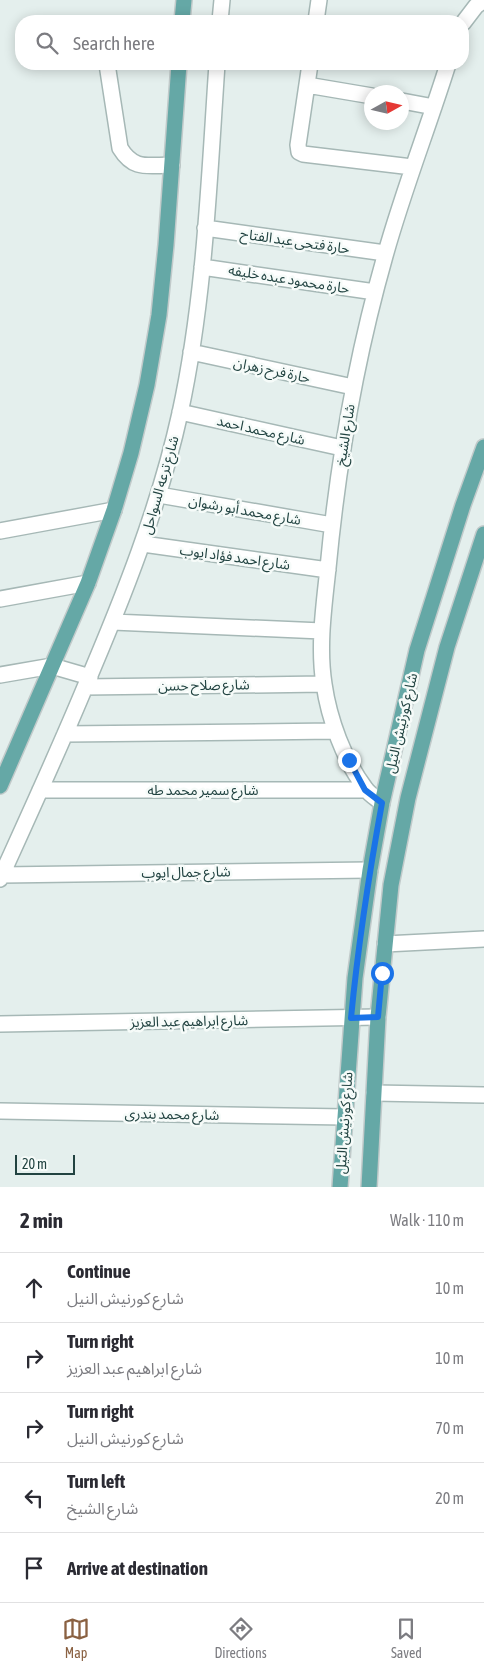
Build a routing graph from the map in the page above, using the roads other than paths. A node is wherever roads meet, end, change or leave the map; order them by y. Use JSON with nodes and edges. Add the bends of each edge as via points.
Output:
{"nodes":[{"id":1,"x":184,"y":0,"type":"edge"},
{"id":2,"x":222,"y":0,"type":"edge"},
{"id":3,"x":319,"y":0,"type":"edge"},
{"id":4,"x":484,"y":0,"type":"edge"},
{"id":5,"x":183,"y":15,"type":"edge"},
{"id":6,"x":221,"y":15,"type":"edge"},
{"id":7,"x":317,"y":15,"type":"edge"},
{"id":8,"x":469,"y":15,"type":"edge"},
{"id":9,"x":108,"y":70,"type":"edge"},
{"id":10,"x":179,"y":70,"type":"edge"},
{"id":11,"x":217,"y":70,"type":"edge"},
{"id":12,"x":309,"y":70,"type":"edge"},
{"id":13,"x":446,"y":70,"type":"edge"},
{"id":14,"x":307,"y":85,"type":"junction"},
{"id":15,"x":364,"y":95,"type":"edge"},
{"id":16,"x":409,"y":102,"type":"edge"},
{"id":17,"x":434,"y":107,"type":"junction"},
{"id":18,"x":172,"y":165,"type":"junction"},
{"id":19,"x":412,"y":167,"type":"junction"},
{"id":20,"x":205,"y":228,"type":"junction"},
{"id":21,"x":385,"y":254,"type":"junction"},
{"id":22,"x":202,"y":266,"type":"junction"},
{"id":23,"x":375,"y":292,"type":"junction"},
{"id":24,"x":191,"y":352,"type":"junction"},
{"id":25,"x":353,"y":387,"type":"junction"},
{"id":26,"x":180,"y":412,"type":"junction"},
{"id":27,"x":484,"y":446,"type":"edge"},
{"id":28,"x":342,"y":448,"type":"junction"},
{"id":29,"x":159,"y":495,"type":"junction"},
{"id":30,"x":114,"y":510,"type":"junction"},
{"id":31,"x":332,"y":525,"type":"junction"},
{"id":32,"x":0,"y":531,"type":"edge"},
{"id":33,"x":484,"y":534,"type":"edge"},
{"id":34,"x":143,"y":544,"type":"junction"},
{"id":35,"x":481,"y":551,"type":"edge"},
{"id":36,"x":328,"y":570,"type":"junction"},
{"id":37,"x":88,"y":583,"type":"junction"},
{"id":38,"x":0,"y":599,"type":"edge"},
{"id":39,"x":113,"y":622,"type":"junction"},
{"id":40,"x":322,"y":631,"type":"junction"},
{"id":41,"x":52,"y":666,"type":"junction"},
{"id":42,"x":0,"y":675,"type":"edge"},
{"id":43,"x":87,"y":682,"type":"junction"},
{"id":44,"x":324,"y":684,"type":"junction"},
{"id":45,"x":335,"y":731,"type":"junction"},
{"id":46,"x":66,"y":734,"type":"junction"},
{"id":47,"x":398,"y":737,"type":"junction"},
{"id":48,"x":423,"y":741,"type":"junction"},
{"id":49,"x":0,"y":786,"type":"edge"},
{"id":50,"x":40,"y":790,"type":"junction"},
{"id":51,"x":365,"y":790,"type":"junction"},
{"id":52,"x":382,"y":803,"type":"junction"},
{"id":53,"x":370,"y":870,"type":"junction"},
{"id":54,"x":1,"y":877,"type":"edge"},
{"id":55,"x":484,"y":939,"type":"edge"},
{"id":56,"x":385,"y":944,"type":"junction"},
{"id":57,"x":378,"y":1017,"type":"junction"},
{"id":58,"x":351,"y":1018,"type":"junction"},
{"id":59,"x":0,"y":1024,"type":"edge"},
{"id":60,"x":374,"y":1093,"type":"junction"},
{"id":61,"x":484,"y":1095,"type":"edge"},
{"id":62,"x":0,"y":1111,"type":"edge"},
{"id":63,"x":345,"y":1117,"type":"junction"},
{"id":64,"x":340,"y":1187,"type":"edge"},
{"id":65,"x":369,"y":1187,"type":"edge"}],
"edges":[{"from":1,"to":5,"type":"main road"},
{"from":2,"to":6,"type":"street"},
{"from":3,"to":7,"type":"street"},
{"from":4,"to":8,"type":"street"},
{"from":9,"to":18,"type":"street","via":[[120,148],[126,158],[134,164]]},
{"from":10,"to":18,"type":"main road"},
{"from":11,"to":20,"type":"street","name":"شارع ترعه السواحل"},
{"from":12,"to":14,"type":"street"},
{"from":13,"to":17,"type":"street","name":"شارع الشيخ"},
{"from":14,"to":15,"type":"street"},
{"from":14,"to":19,"type":"street","via":[[299,152]]},
{"from":16,"to":17,"type":"street"},
{"from":17,"to":19,"type":"street","name":"شارع الشيخ"},
{"from":18,"to":30,"type":"main road","via":[[156,332],[131,453]]},
{"from":19,"to":21,"type":"street","name":"شارع الشيخ"},
{"from":20,"to":21,"type":"street","name":"حارة فتحى عبد الفتاح"},
{"from":20,"to":22,"type":"street","name":"شارع ترعه السواحل"},
{"from":21,"to":23,"type":"street","name":"شارع الشيخ"},
{"from":22,"to":23,"type":"street","name":"حارة محمود عبده خليفه"},
{"from":22,"to":24,"type":"street","name":"شارع ترعه السواحل"},
{"from":23,"to":25,"type":"street","name":"شارع الشيخ"},
{"from":24,"to":25,"type":"street","name":"حارة فرح زهران"},
{"from":24,"to":26,"type":"street","name":"شارع ترعه السواحل"},
{"from":25,"to":28,"type":"street","name":"شارع الشيخ"},
{"from":26,"to":28,"type":"street","name":"شارع محمد احمد"},
{"from":26,"to":29,"type":"street","name":"شارع ترعه السواحل"},
{"from":27,"to":47,"type":"main road","name":"شارع كورنيش النيل","via":[[418,650]]},
{"from":28,"to":31,"type":"street","name":"شارع الشيخ"},
{"from":29,"to":31,"type":"street","name":"شارع محمد أبو رشوان"},
{"from":29,"to":34,"type":"street","name":"شارع ترعه السواحل"},
{"from":30,"to":32,"type":"street"},
{"from":30,"to":37,"type":"main road"},
{"from":31,"to":36,"type":"street","name":"شارع الشيخ"},
{"from":33,"to":35,"type":"main road","name":"شارع كورنيش النيل"},
{"from":34,"to":36,"type":"street","name":"شارع احمد فؤاد ايوب"},
{"from":34,"to":39,"type":"street","name":"شارع ترعه السواحل"},
{"from":35,"to":48,"type":"main road","name":"شارع كورنيش النيل","via":[[447,647]]},
{"from":36,"to":40,"type":"street","name":"شارع الشيخ"},
{"from":37,"to":38,"type":"street"},
{"from":37,"to":41,"type":"main road"},
{"from":39,"to":40,"type":"street"},
{"from":39,"to":43,"type":"street","name":"شارع ترعه السواحل"},
{"from":40,"to":44,"type":"street","name":"شارع الشيخ"},
{"from":41,"to":42,"type":"street"},
{"from":41,"to":43,"type":"street","name":"شارع صلاح حسن"},
{"from":41,"to":49,"type":"main road"},
{"from":43,"to":44,"type":"street","name":"شارع صلاح حسن"},
{"from":43,"to":46,"type":"street","name":"شارع ترعه السواحل"},
{"from":44,"to":45,"type":"street","name":"شارع الشيخ"},
{"from":45,"to":46,"type":"street"},
{"from":45,"to":51,"type":"street","name":"شارع الشيخ"},
{"from":46,"to":50,"type":"street","name":"شارع ترعه السواحل"},
{"from":47,"to":48,"type":"main road"},
{"from":47,"to":52,"type":"main road","name":"شارع كورنيش النيل"},
{"from":48,"to":56,"type":"main road","name":"شارع كورنيش النيل","via":[[397,852]]},
{"from":50,"to":51,"type":"street","name":"شارع سمير محمد طه"},
{"from":50,"to":54,"type":"street","name":"شارع ترعه السواحل"},
{"from":51,"to":52,"type":"street","name":"شارع الشيخ"},
{"from":52,"to":53,"type":"main road","name":"شارع كورنيش النيل"},
{"from":53,"to":54,"type":"street","name":"شارع جمال ايوب"},
{"from":53,"to":58,"type":"main road","name":"شارع كورنيش النيل"},
{"from":55,"to":56,"type":"street"},
{"from":56,"to":57,"type":"main road","name":"شارع كورنيش النيل"},
{"from":57,"to":58,"type":"street","name":"شارع ابراهيم عبد العزيز"},
{"from":57,"to":60,"type":"main road","name":"شارع كورنيش النيل"},
{"from":58,"to":59,"type":"street","name":"شارع ابراهيم عبد العزيز"},
{"from":58,"to":63,"type":"main road","name":"شارع كورنيش النيل"},
{"from":60,"to":61,"type":"street"},
{"from":60,"to":65,"type":"main road","name":"شارع كورنيش النيل"},
{"from":62,"to":63,"type":"street","name":"شارع محمد بندرى"},
{"from":63,"to":64,"type":"main road","name":"شارع كورنيش النيل"}]}
